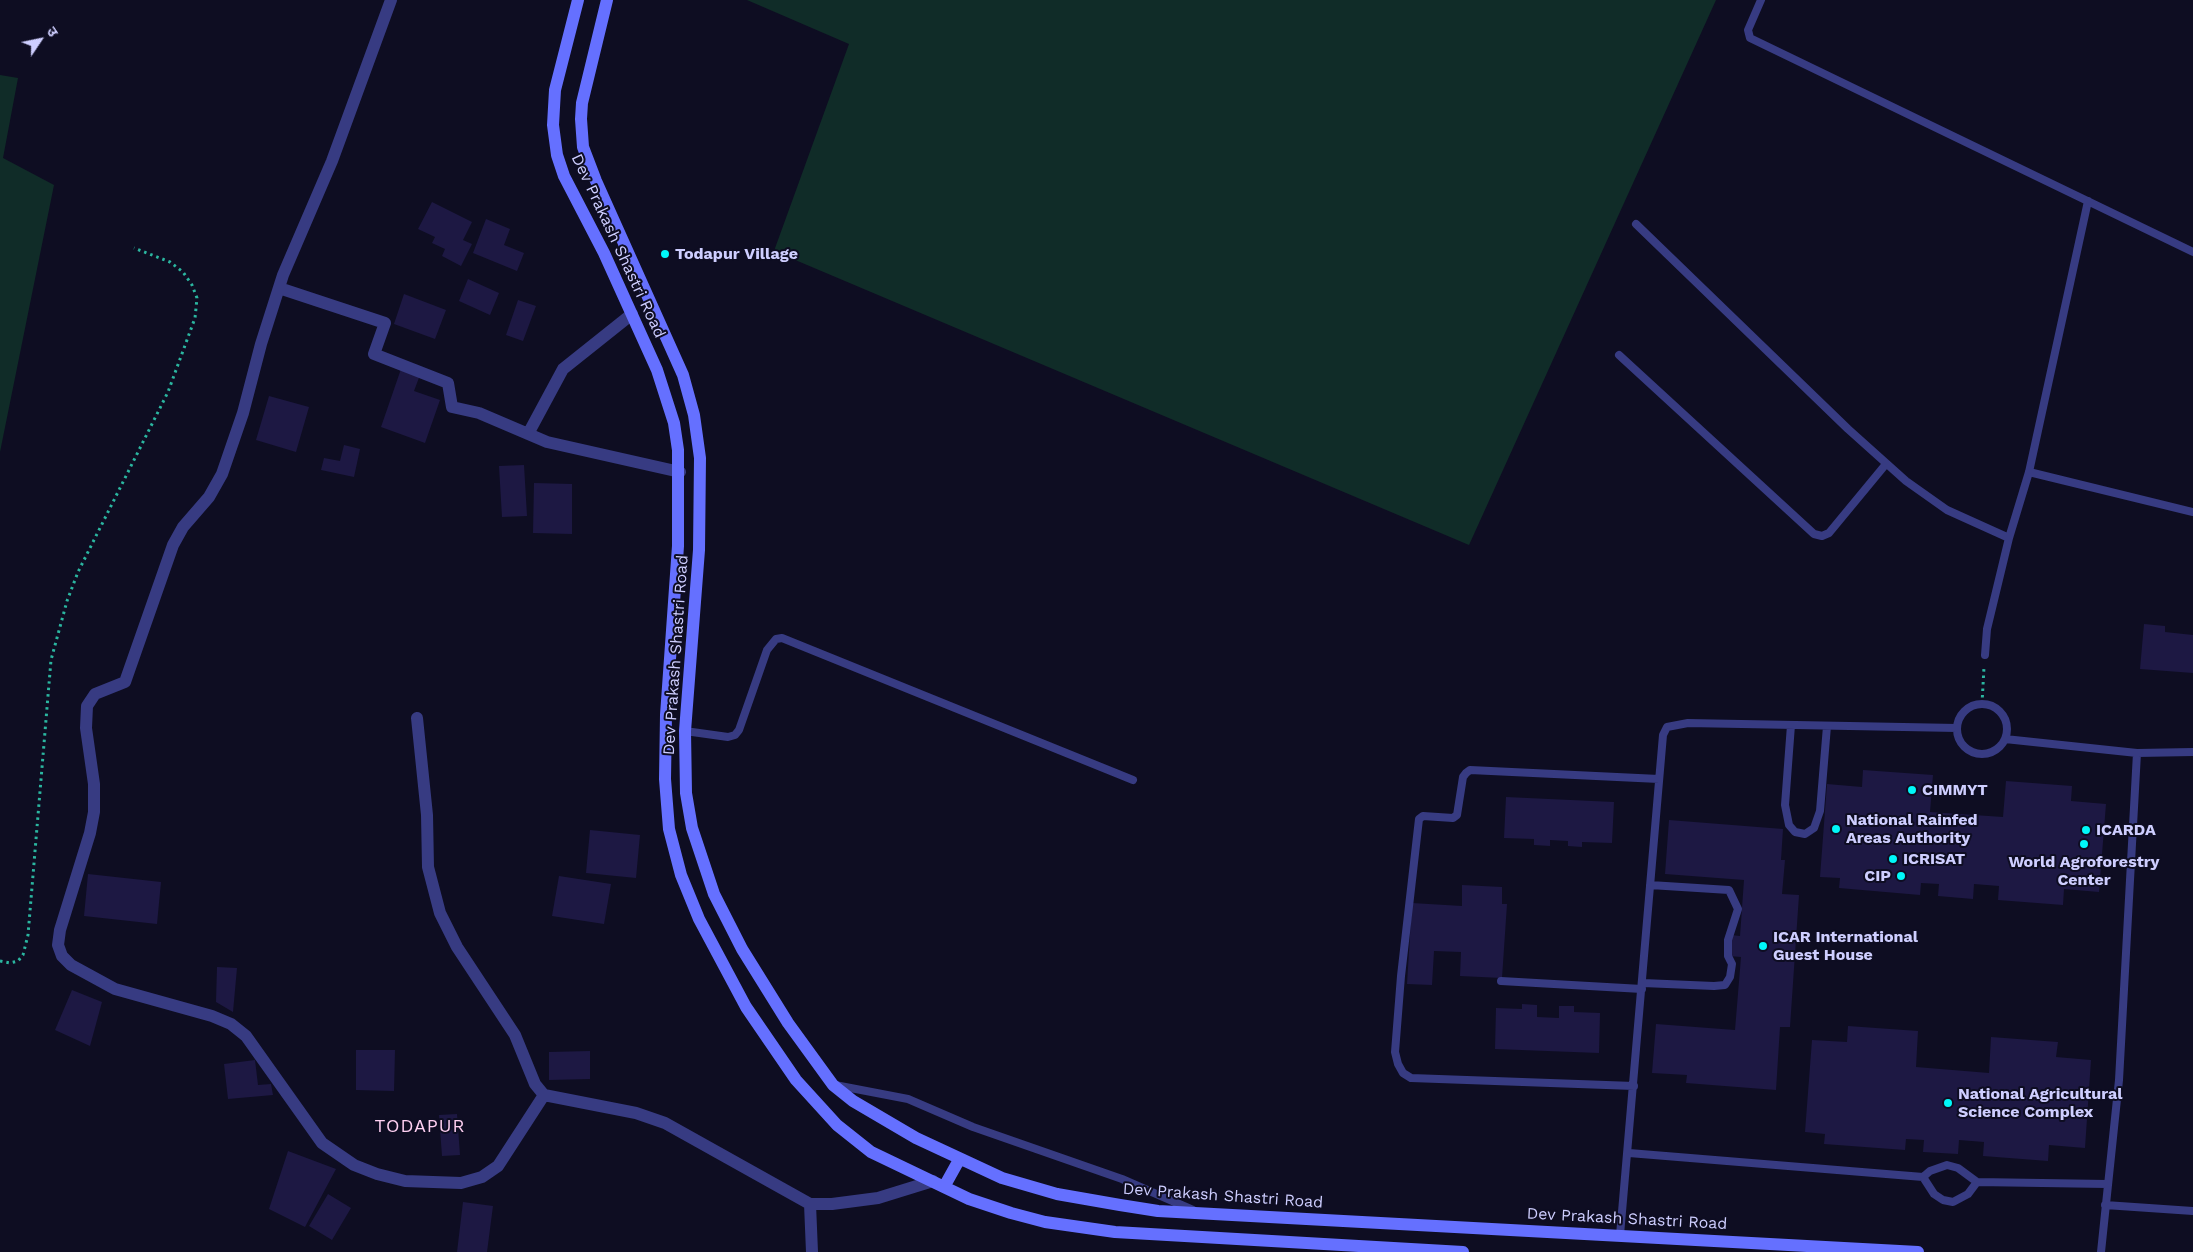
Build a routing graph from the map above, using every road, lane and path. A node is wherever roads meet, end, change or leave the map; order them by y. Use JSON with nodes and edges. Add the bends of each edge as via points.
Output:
{"nodes":[{"id":1,"x":391,"y":0,"type":"edge"},
{"id":2,"x":578,"y":0,"type":"edge"},
{"id":3,"x":607,"y":0,"type":"edge"},
{"id":4,"x":1761,"y":0,"type":"edge"},
{"id":5,"x":2088,"y":201,"type":"junction"},
{"id":6,"x":1636,"y":224,"type":"dead end"},
{"id":7,"x":134,"y":248,"type":"dead end"},
{"id":8,"x":2193,"y":252,"type":"edge"},
{"id":9,"x":279,"y":288,"type":"junction"},
{"id":10,"x":632,"y":314,"type":"junction"},
{"id":11,"x":1619,"y":355,"type":"dead end"},
{"id":12,"x":528,"y":434,"type":"junction"},
{"id":13,"x":1886,"y":464,"type":"junction"},
{"id":14,"x":680,"y":472,"type":"junction"},
{"id":15,"x":2029,"y":472,"type":"junction"},
{"id":16,"x":2193,"y":512,"type":"edge"},
{"id":17,"x":2009,"y":538,"type":"junction"},
{"id":18,"x":1985,"y":656,"type":"joint"},
{"id":19,"x":1982,"y":704,"type":"junction"},
{"id":20,"x":417,"y":718,"type":"dead end"},
{"id":21,"x":1791,"y":725,"type":"junction"},
{"id":22,"x":1827,"y":726,"type":"junction"},
{"id":23,"x":1957,"y":728,"type":"junction"},
{"id":24,"x":685,"y":731,"type":"junction"},
{"id":25,"x":2005,"y":738,"type":"junction"},
{"id":26,"x":2193,"y":752,"type":"edge"},
{"id":27,"x":2136,"y":753,"type":"junction"},
{"id":28,"x":1659,"y":779,"type":"junction"},
{"id":29,"x":1133,"y":780,"type":"dead end"},
{"id":30,"x":1650,"y":885,"type":"junction"},
{"id":31,"x":0,"y":961,"type":"edge"},
{"id":32,"x":1501,"y":981,"type":"dead end"},
{"id":33,"x":1642,"y":986,"type":"junction"},
{"id":34,"x":833,"y":1085,"type":"junction"},
{"id":35,"x":1634,"y":1086,"type":"junction"},
{"id":36,"x":544,"y":1095,"type":"junction"},
{"id":37,"x":1629,"y":1153,"type":"junction"},
{"id":38,"x":959,"y":1160,"type":"junction"},
{"id":39,"x":1923,"y":1177,"type":"junction"},
{"id":40,"x":1977,"y":1182,"type":"junction"},
{"id":41,"x":938,"y":1184,"type":"junction"},
{"id":42,"x":2108,"y":1184,"type":"junction"},
{"id":43,"x":810,"y":1204,"type":"junction"},
{"id":44,"x":2105,"y":1205,"type":"junction"},
{"id":45,"x":2193,"y":1211,"type":"edge"},
{"id":46,"x":1197,"y":1212,"type":"junction"},
{"id":47,"x":1620,"y":1235,"type":"junction"},
{"id":48,"x":812,"y":1252,"type":"edge"},
{"id":49,"x":1463,"y":1252,"type":"edge"},
{"id":50,"x":1918,"y":1252,"type":"edge"},
{"id":51,"x":2101,"y":1252,"type":"edge"}],
"edges":[{"from":1,"to":9,"type":"street","via":[[332,161]]},
{"from":2,"to":10,"type":"street","name":"Dev Prakash Shastri Road","via":[[555,90],[554,135],[564,176]]},
{"from":3,"to":24,"type":"street","name":"Dev Prakash Shastri Road","via":[[582,103],[583,147],[683,375],[694,415],[699,451],[700,541]]},
{"from":4,"to":5,"type":"lane","via":[[1748,30],[1750,38]]},
{"from":5,"to":8,"type":"lane"},
{"from":5,"to":15,"type":"lane"},
{"from":6,"to":13,"type":"lane"},
{"from":7,"to":31,"type":"path","via":[[170,262],[183,272],[197,298],[196,318],[168,392],[78,572],[67,601],[51,660],[28,935],[23,955],[18,961]]},
{"from":9,"to":12,"type":"street","via":[[385,323],[374,354],[448,383],[452,407],[479,413]]},
{"from":9,"to":36,"type":"street","via":[[244,413],[222,474],[173,544],[125,682],[95,694],[87,706],[94,812],[89,840],[60,930],[58,951],[71,965],[115,989],[231,1024],[246,1036],[322,1143],[354,1165],[377,1174],[406,1181],[461,1183],[482,1178],[498,1166]]},
{"from":10,"to":12,"type":"street","via":[[563,369]]},
{"from":10,"to":14,"type":"street","name":"Dev Prakash Shastri Road","via":[[657,370],[674,423]]},
{"from":11,"to":13,"type":"lane","via":[[1814,534],[1822,536],[1828,533]]},
{"from":12,"to":14,"type":"street","via":[[547,442]]},
{"from":13,"to":17,"type":"lane","via":[[1947,510]]},
{"from":14,"to":41,"type":"street","name":"Dev Prakash Shastri Road","via":[[665,779],[669,829],[682,875],[699,919],[722,964],[746,1007],[796,1080],[852,1138],[872,1152]]},
{"from":15,"to":16,"type":"lane"},
{"from":15,"to":17,"type":"lane"},
{"from":17,"to":18,"type":"lane","via":[[1987,629]]},
{"from":18,"to":19,"type":"path"},
{"from":19,"to":23,"type":"lane","via":[[1974,705],[1962,714]]},
{"from":19,"to":25,"type":"lane","via":[[1997,709],[2003,715],[2007,731]]},
{"from":20,"to":36,"type":"street","via":[[427,816],[428,866],[440,913],[457,947],[515,1034],[535,1084]]},
{"from":21,"to":22,"type":"lane"},
{"from":21,"to":22,"type":"lane","via":[[1785,805],[1789,825],[1795,832],[1805,834],[1814,828],[1820,811]]},
{"from":21,"to":28,"type":"lane","via":[[1688,723],[1667,727],[1663,735]]},
{"from":22,"to":23,"type":"lane"},
{"from":23,"to":25,"type":"lane","via":[[1962,744],[1977,753],[1993,751]]},
{"from":24,"to":29,"type":"lane","via":[[728,737],[735,735],[768,650],[776,639],[782,638]]},
{"from":24,"to":34,"type":"street","name":"Dev Prakash Shastri Road","via":[[686,793],[692,828],[714,894],[757,974]]},
{"from":25,"to":27,"type":"lane"},
{"from":26,"to":27,"type":"lane"},
{"from":27,"to":42,"type":"lane","via":[[2119,1080]]},
{"from":28,"to":30,"type":"lane"},
{"from":28,"to":35,"type":"lane","via":[[1470,770],[1466,773],[1457,815],[1453,818],[1423,816],[1419,819],[1400,976],[1395,1052],[1403,1073],[1411,1078]]},
{"from":30,"to":33,"type":"lane"},
{"from":30,"to":33,"type":"lane","via":[[1729,890],[1738,910],[1728,940],[1728,956],[1732,964],[1725,985]]},
{"from":32,"to":33,"type":"lane"},
{"from":33,"to":35,"type":"lane"},
{"from":34,"to":38,"type":"street","name":"Dev Prakash Shastri Road","via":[[853,1101]]},
{"from":34,"to":46,"type":"lane","via":[[908,1098],[999,1136],[1122,1179]]},
{"from":35,"to":37,"type":"lane"},
{"from":36,"to":43,"type":"street","via":[[636,1113],[665,1123]]},
{"from":37,"to":39,"type":"lane"},
{"from":37,"to":47,"type":"lane"},
{"from":38,"to":41,"type":"street"},
{"from":38,"to":46,"type":"street","name":"Dev Prakash Shastri Road","via":[[1002,1178],[1057,1194],[1158,1211]]},
{"from":39,"to":40,"type":"lane","via":[[1947,1165],[1958,1168]]},
{"from":39,"to":40,"type":"lane","via":[[1934,1194],[1953,1202],[1968,1194]]},
{"from":40,"to":42,"type":"lane"},
{"from":41,"to":43,"type":"street","via":[[878,1198]]},
{"from":41,"to":49,"type":"street","name":"Dev Prakash Shastri Road","via":[[969,1199],[1019,1215],[1115,1232]]},
{"from":42,"to":44,"type":"lane"},
{"from":43,"to":48,"type":"street"},
{"from":44,"to":45,"type":"lane"},
{"from":44,"to":51,"type":"lane"},
{"from":46,"to":47,"type":"street","name":"Dev Prakash Shastri Road"},
{"from":47,"to":50,"type":"street","name":"Dev Prakash Shastri Road"}]}
